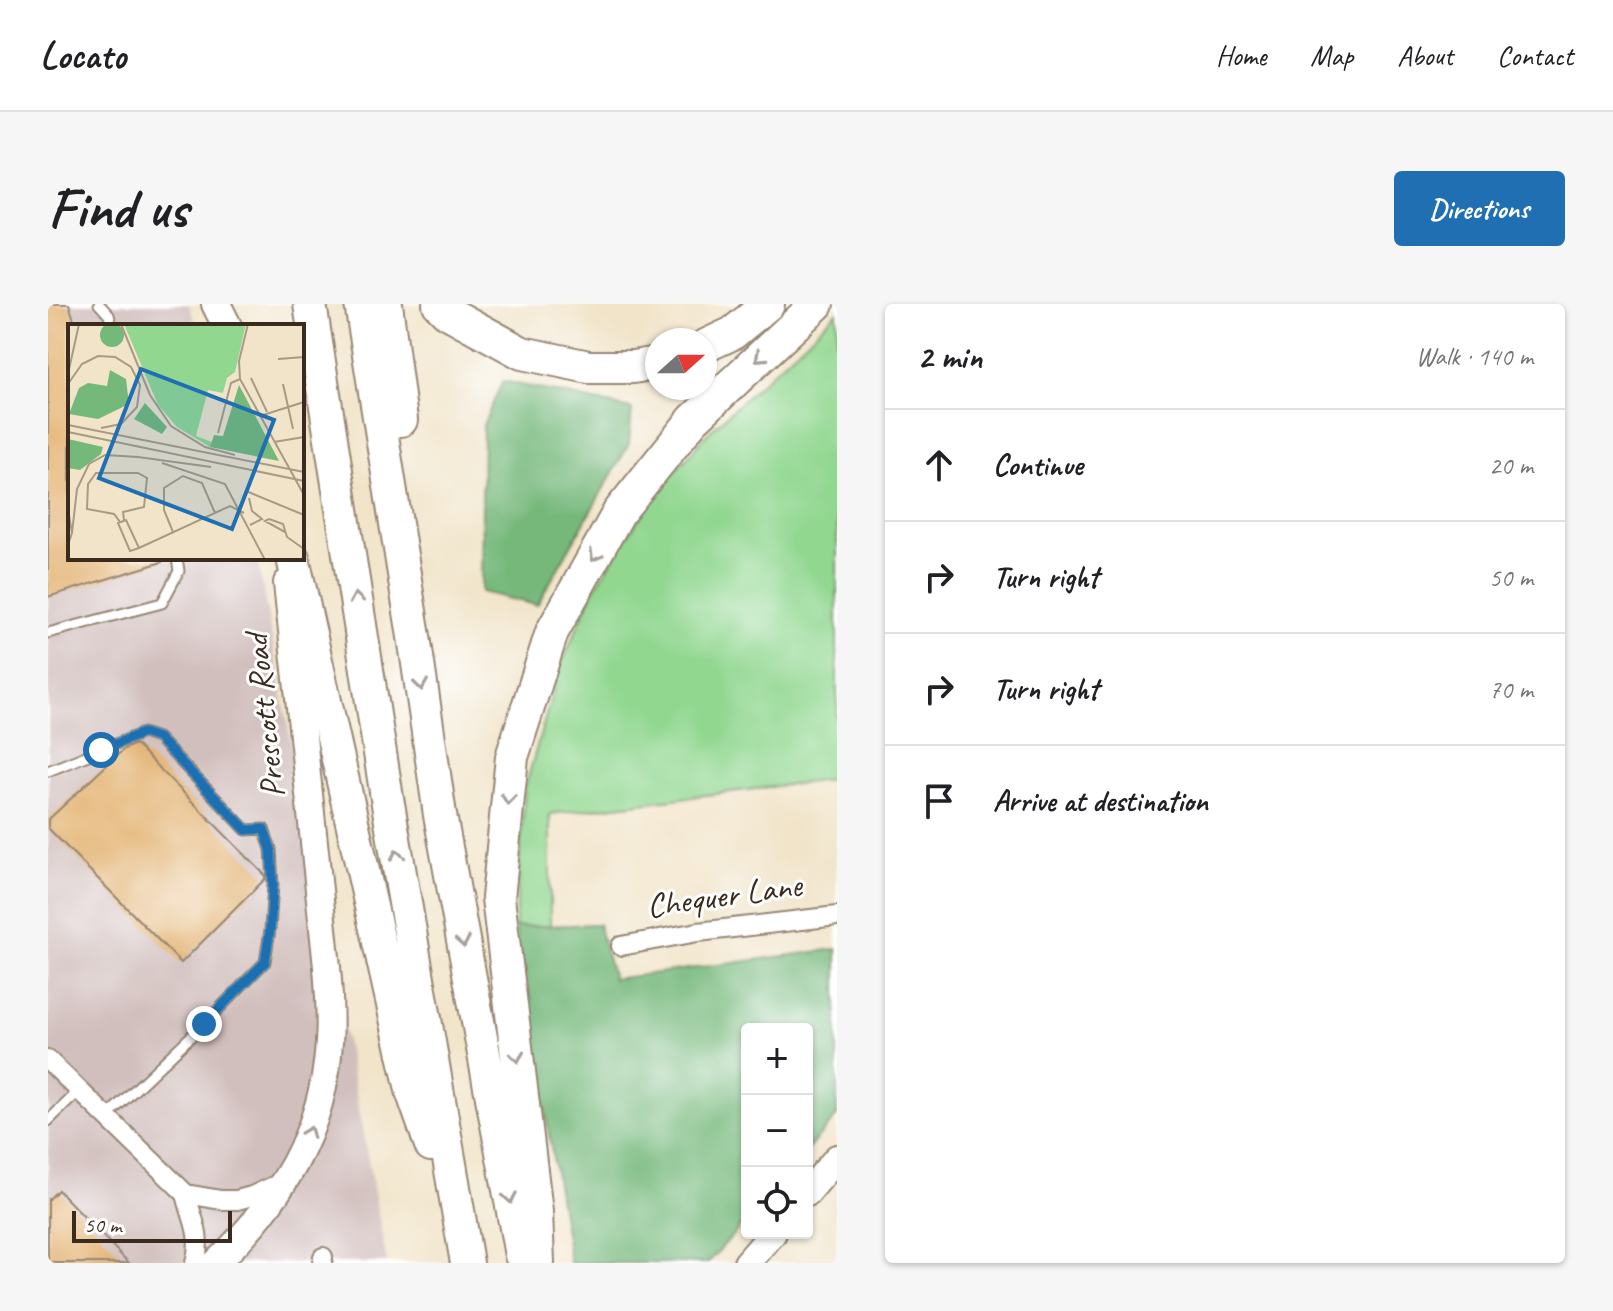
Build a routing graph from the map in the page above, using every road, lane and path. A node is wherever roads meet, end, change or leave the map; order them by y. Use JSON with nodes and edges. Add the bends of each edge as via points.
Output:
{"nodes":[{"id":1,"x":99,"y":304,"type":"edge"},
{"id":2,"x":216,"y":304,"type":"edge"},
{"id":3,"x":310,"y":304,"type":"edge"},
{"id":4,"x":361,"y":304,"type":"edge"},
{"id":5,"x":386,"y":304,"type":"edge"},
{"id":6,"x":439,"y":304,"type":"edge"},
{"id":7,"x":768,"y":304,"type":"edge"},
{"id":8,"x":817,"y":304,"type":"edge"},
{"id":9,"x":111,"y":324,"type":"edge"},
{"id":10,"x":226,"y":324,"type":"edge"},
{"id":11,"x":717,"y":340,"type":"edge"},
{"id":12,"x":645,"y":365,"type":"edge"},
{"id":13,"x":177,"y":560,"type":"edge"},
{"id":14,"x":284,"y":560,"type":"edge"},
{"id":15,"x":293,"y":560,"type":"edge"},
{"id":16,"x":48,"y":633,"type":"edge"},
{"id":17,"x":415,"y":643,"type":"junction"},
{"id":18,"x":48,"y":771,"type":"edge"},
{"id":19,"x":837,"y":916,"type":"edge"},
{"id":20,"x":621,"y":946,"type":"dead end"},
{"id":21,"x":48,"y":1060,"type":"edge"},
{"id":22,"x":79,"y":1091,"type":"junction"},
{"id":23,"x":106,"y":1117,"type":"junction"},
{"id":24,"x":48,"y":1121,"type":"edge"},
{"id":25,"x":835,"y":1165,"type":"edge"},
{"id":26,"x":286,"y":1179,"type":"junction"},
{"id":27,"x":813,"y":1187,"type":"edge"},
{"id":28,"x":186,"y":1194,"type":"junction"},
{"id":29,"x":460,"y":1227,"type":"junction"},
{"id":30,"x":768,"y":1239,"type":"edge"},
{"id":31,"x":195,"y":1263,"type":"edge"},
{"id":32,"x":216,"y":1263,"type":"edge"},
{"id":33,"x":467,"y":1263,"type":"edge"},
{"id":34,"x":522,"y":1263,"type":"edge"},
{"id":35,"x":538,"y":1263,"type":"edge"},
{"id":36,"x":747,"y":1263,"type":"edge"}],
"edges":[{"from":1,"to":9,"type":"lane"},
{"from":2,"to":10,"type":"main road"},
{"from":29,"to":3,"type":"highway","one_way":true},
{"from":4,"to":17,"type":"highway"},
{"from":5,"to":17,"type":"highway","via":[[411,493]]},
{"from":6,"to":12,"type":"highway","via":[[522,353],[589,367]]},
{"from":7,"to":11,"type":"highway"},
{"from":8,"to":35,"type":"highway","one_way":true,"via":[[693,420],[619,512],[552,632],[512,757],[498,898]]},
{"from":13,"to":16,"type":"lane","via":[[179,571],[162,603]]},
{"from":26,"to":14,"type":"street","name":"Prescott Road","one_way":true,"via":[[316,1113],[325,1077],[330,1011]]},
{"from":15,"to":29,"type":"highway","via":[[413,1094]]},
{"from":17,"to":34,"type":"highway","one_way":true,"via":[[440,815]]},
{"from":18,"to":23,"type":"lane","via":[[143,733],[158,738],[246,830],[264,829],[271,849],[265,962]]},
{"from":19,"to":20,"type":"street","name":"Chequer Lane"},
{"from":21,"to":22,"type":"street"},
{"from":22,"to":23,"type":"street"},
{"from":22,"to":24,"type":"lane"},
{"from":23,"to":28,"type":"street"},
{"from":25,"to":27,"type":"street"},
{"from":26,"to":28,"type":"street","via":[[237,1200]]},
{"from":26,"to":32,"type":"street","name":"Prescott Road","via":[[256,1222]]},
{"from":28,"to":31,"type":"street","via":[[198,1232]]},
{"from":29,"to":33,"type":"highway"},
{"from":30,"to":36,"type":"street"}]}
